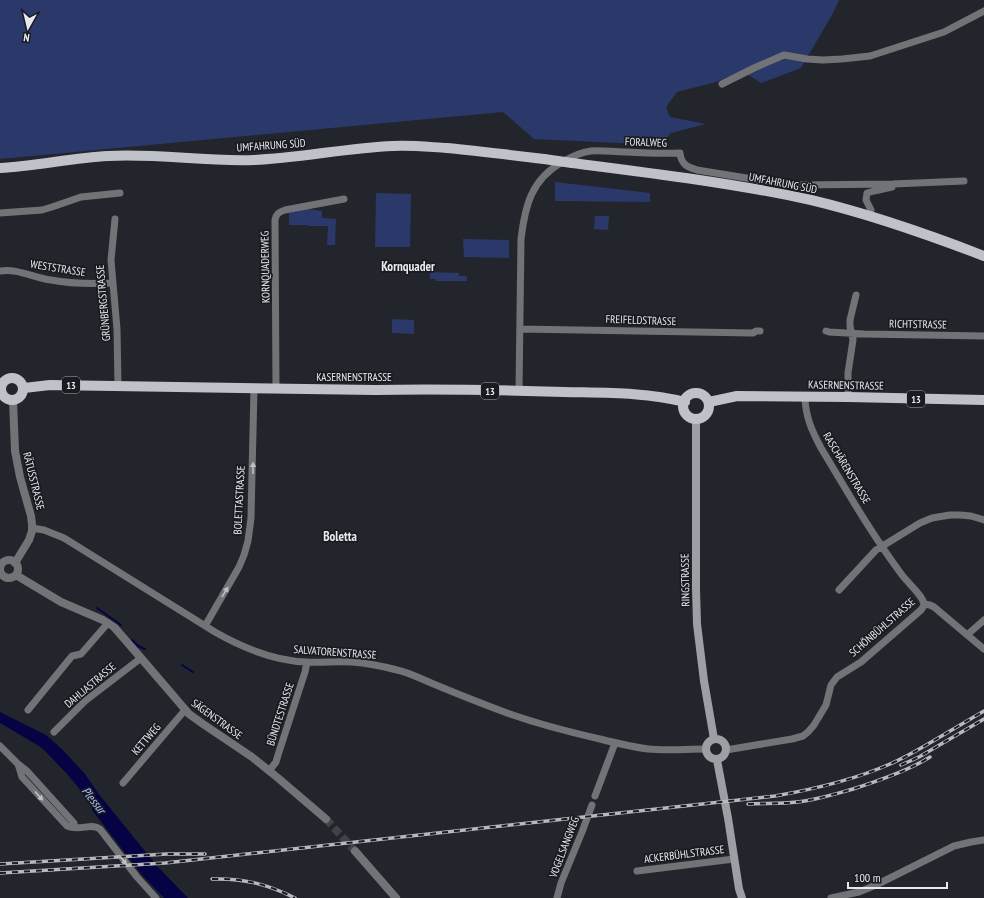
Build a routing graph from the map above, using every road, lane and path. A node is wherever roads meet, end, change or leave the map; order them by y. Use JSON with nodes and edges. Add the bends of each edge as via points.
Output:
{"nodes":[{"id":1,"x":984,"y":11,"type":"edge"},
{"id":2,"x":722,"y":84,"type":"dead end"},
{"id":3,"x":0,"y":168,"type":"edge"},
{"id":4,"x":964,"y":181,"type":"dead end"},
{"id":5,"x":893,"y":184,"type":"junction"},
{"id":6,"x":120,"y":193,"type":"dead end"},
{"id":7,"x":344,"y":199,"type":"dead end"},
{"id":8,"x":871,"y":210,"type":"dead end"},
{"id":9,"x":0,"y":213,"type":"edge"},
{"id":10,"x":115,"y":219,"type":"dead end"},
{"id":11,"x":984,"y":256,"type":"edge"},
{"id":12,"x":0,"y":272,"type":"edge"},
{"id":13,"x":113,"y":283,"type":"junction"},
{"id":14,"x":856,"y":296,"type":"dead end"},
{"id":15,"x":520,"y":329,"type":"junction"},
{"id":16,"x":760,"y":331,"type":"dead end"},
{"id":17,"x":826,"y":331,"type":"dead end"},
{"id":18,"x":852,"y":333,"type":"junction"},
{"id":19,"x":984,"y":336,"type":"edge"},
{"id":20,"x":0,"y":386,"type":"edge"},
{"id":21,"x":118,"y":386,"type":"junction"},
{"id":22,"x":24,"y":388,"type":"junction"},
{"id":23,"x":254,"y":388,"type":"junction"},
{"id":24,"x":276,"y":388,"type":"junction"},
{"id":25,"x":519,"y":391,"type":"junction"},
{"id":26,"x":805,"y":396,"type":"junction"},
{"id":27,"x":848,"y":397,"type":"junction"},
{"id":28,"x":13,"y":400,"type":"junction"},
{"id":29,"x":984,"y":400,"type":"edge"},
{"id":30,"x":684,"y":402,"type":"junction"},
{"id":31,"x":708,"y":402,"type":"junction"},
{"id":32,"x":696,"y":419,"type":"junction"},
{"id":33,"x":984,"y":520,"type":"edge"},
{"id":34,"x":32,"y":528,"type":"junction"},
{"id":35,"x":883,"y":546,"type":"junction"},
{"id":36,"x":15,"y":562,"type":"junction"},
{"id":37,"x":1,"y":564,"type":"edge"},
{"id":38,"x":16,"y":575,"type":"junction"},
{"id":39,"x":2,"y":578,"type":"edge"},
{"id":40,"x":839,"y":590,"type":"dead end"},
{"id":41,"x":924,"y":604,"type":"junction"},
{"id":42,"x":984,"y":620,"type":"edge"},
{"id":43,"x":108,"y":623,"type":"junction"},
{"id":44,"x":205,"y":626,"type":"junction"},
{"id":45,"x":967,"y":635,"type":"junction"},
{"id":46,"x":984,"y":649,"type":"edge"},
{"id":47,"x":141,"y":658,"type":"junction"},
{"id":48,"x":306,"y":662,"type":"junction"},
{"id":49,"x":28,"y":710,"type":"dead end"},
{"id":50,"x":185,"y":710,"type":"junction"},
{"id":51,"x":54,"y":732,"type":"dead end"},
{"id":52,"x":714,"y":739,"type":"junction"},
{"id":53,"x":615,"y":743,"type":"junction"},
{"id":54,"x":0,"y":746,"type":"edge"},
{"id":55,"x":706,"y":749,"type":"junction"},
{"id":56,"x":726,"y":750,"type":"junction"},
{"id":57,"x":717,"y":760,"type":"junction"},
{"id":58,"x":18,"y":764,"type":"junction"},
{"id":59,"x":269,"y":771,"type":"junction"},
{"id":60,"x":123,"y":783,"type":"dead end"},
{"id":61,"x":594,"y":796,"type":"dead end"},
{"id":62,"x":592,"y":805,"type":"dead end"},
{"id":63,"x":326,"y":819,"type":"tunnel mouth"},
{"id":64,"x":74,"y":823,"type":"dead end"},
{"id":65,"x":984,"y":840,"type":"edge"},
{"id":66,"x":355,"y":851,"type":"tunnel mouth"},
{"id":67,"x":734,"y":859,"type":"junction"},
{"id":68,"x":637,"y":870,"type":"dead end"},
{"id":69,"x":156,"y":898,"type":"edge"},
{"id":70,"x":396,"y":898,"type":"edge"},
{"id":71,"x":557,"y":898,"type":"edge"},
{"id":72,"x":742,"y":898,"type":"edge"},
{"id":73,"x":831,"y":898,"type":"edge"}],
"edges":[{"from":1,"to":2,"type":"street","via":[[944,32],[870,56],[823,60],[784,55]]},
{"from":3,"to":11,"type":"main road","name":"UMFAHRUNG SÜD","bridge":true,"via":[[133,155],[254,160],[394,146],[470,150],[738,187],[810,200],[878,218]]},
{"from":4,"to":5,"type":"street","name":"FORALWEG"},
{"from":5,"to":8,"type":"street","via":[[892,187],[867,193],[866,200]]},
{"from":5,"to":15,"type":"street","name":"FORALWEG","via":[[777,183],[697,170],[685,165],[680,153],[590,151],[572,156],[544,176],[530,198],[522,239]]},
{"from":6,"to":9,"type":"street","via":[[81,197],[42,210]]},
{"from":7,"to":24,"type":"street","name":"KORNQUADERWEG","via":[[285,210],[276,216]]},
{"from":10,"to":13,"type":"street","name":"GRÜNBERGSTRASSE","via":[[111,256]]},
{"from":12,"to":13,"type":"street","name":"WESTSTRASSE","via":[[14,271],[47,280],[71,283]]},
{"from":13,"to":21,"type":"street","name":"GRÜNBERGSTRASSE"},
{"from":14,"to":18,"type":"street","via":[[850,320]]},
{"from":15,"to":16,"type":"street","name":"FREIFELDSTRASSE","via":[[753,333]]},
{"from":15,"to":25,"type":"street","name":"FORALWEG"},
{"from":17,"to":18,"type":"street"},
{"from":18,"to":19,"type":"street","name":"RICHTSTRASSE"},
{"from":18,"to":27,"type":"street"},
{"from":20,"to":22,"type":"main road","via":[[5,380],[14,378],[20,381]]},
{"from":20,"to":28,"type":"main road","via":[[3,396]]},
{"from":21,"to":22,"type":"main road","name":"KASERNENSTRASSE","number":"13","via":[[50,385]]},
{"from":21,"to":23,"type":"main road","name":"KASERNENSTRASSE","number":"13"},
{"from":22,"to":28,"type":"main road","via":[[23,394]]},
{"from":23,"to":24,"type":"main road","name":"KASERNENSTRASSE","number":"13"},
{"from":44,"to":23,"type":"street","name":"BOLETTASTRASSE","one_way":true,"via":[[239,567],[248,541],[251,518]]},
{"from":24,"to":25,"type":"main road","name":"KASERNENSTRASSE","number":"13"},
{"from":25,"to":30,"type":"main road","name":"KASERNENSTRASSE","number":"13","via":[[630,394]]},
{"from":26,"to":27,"type":"main road","name":"KASERNENSTRASSE","number":"13"},
{"from":26,"to":31,"type":"main road","name":"KASERNENSTRASSE","number":"13","via":[[737,396]]},
{"from":26,"to":35,"type":"street","name":"RASCHÄRENSTRASSE","via":[[805,408],[820,448]]},
{"from":27,"to":29,"type":"main road","name":"KASERNENSTRASSE","number":"13"},
{"from":28,"to":34,"type":"street","name":"RÄTUSSTRASSE","via":[[15,451]]},
{"from":30,"to":31,"type":"main road","via":[[694,394],[699,394]]},
{"from":30,"to":32,"type":"main road","via":[[686,413]]},
{"from":31,"to":32,"type":"main road","via":[[707,413]]},
{"from":32,"to":52,"type":"main road","name":"RINGSTRASSE","via":[[697,624]]},
{"from":33,"to":35,"type":"street","via":[[960,514],[932,518]]},
{"from":34,"to":36,"type":"street","via":[[29,540]]},
{"from":34,"to":44,"type":"street","name":"SALVATORENSTRASSE","via":[[64,538]]},
{"from":35,"to":40,"type":"street","via":[[876,550]]},
{"from":35,"to":41,"type":"street","name":"RASCHÄRENSTRASSE"},
{"from":36,"to":37,"type":"street"},
{"from":36,"to":38,"type":"street","via":[[18,568]]},
{"from":37,"to":39,"type":"street"},
{"from":38,"to":39,"type":"street"},
{"from":38,"to":43,"type":"street","name":"SÄGENSTRASSE","via":[[61,602]]},
{"from":41,"to":45,"type":"street","name":"RASCHÄRENSTRASSE","via":[[934,608]]},
{"from":41,"to":56,"type":"street","name":"SCHÖNBÜHLSTRASSE","via":[[921,610],[861,662],[835,678],[824,709],[806,734],[792,739]]},
{"from":42,"to":45,"type":"street"},
{"from":43,"to":47,"type":"street","name":"SÄGENSTRASSE"},
{"from":43,"to":49,"type":"street","via":[[81,654],[72,656]]},
{"from":44,"to":48,"type":"street","name":"SALVATORENSTRASSE","via":[[256,652]]},
{"from":45,"to":46,"type":"street","name":"RASCHÄRENSTRASSE"},
{"from":47,"to":50,"type":"street","name":"SÄGENSTRASSE"},
{"from":47,"to":51,"type":"street","name":"DAHLIASTRASSE","via":[[85,701]]},
{"from":48,"to":53,"type":"street","name":"SALVATORENSTRASSE","via":[[352,662],[398,670],[532,721]]},
{"from":48,"to":59,"type":"street","name":"BÜNDTESTRASSE","via":[[276,762]]},
{"from":50,"to":59,"type":"street","name":"SÄGENSTRASSE"},
{"from":50,"to":60,"type":"street","name":"KETTWEG"},
{"from":52,"to":55,"type":"main road","via":[[708,742]]},
{"from":52,"to":56,"type":"main road","via":[[724,743]]},
{"from":53,"to":55,"type":"street","name":"SALVATORENSTRASSE","via":[[646,749]]},
{"from":53,"to":61,"type":"street"},
{"from":54,"to":58,"type":"street"},
{"from":55,"to":57,"type":"main road","via":[[709,757]]},
{"from":56,"to":57,"type":"main road"},
{"from":57,"to":67,"type":"main road"},
{"from":58,"to":64,"type":"street"},
{"from":58,"to":69,"type":"street","one_way":true,"via":[[22,777],[67,826],[76,829],[94,826],[100,829]]},
{"from":59,"to":63,"type":"street","name":"SÄGENSTRASSE"},
{"from":62,"to":71,"type":"street","name":"VOGELSANGWEG"},
{"from":65,"to":73,"type":"street","via":[[954,846],[876,885],[859,892]]},
{"from":66,"to":70,"type":"street"},
{"from":67,"to":68,"type":"street","name":"ACKERBÜHLSTRASSE"},
{"from":67,"to":72,"type":"main road"}]}
